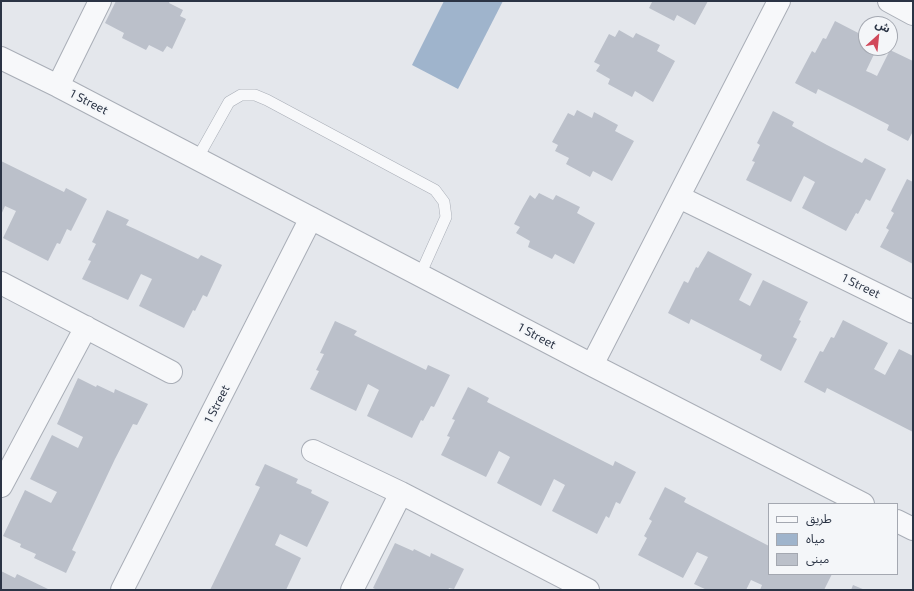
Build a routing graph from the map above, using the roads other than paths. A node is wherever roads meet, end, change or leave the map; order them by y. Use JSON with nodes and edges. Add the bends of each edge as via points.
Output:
{"nodes":[{"id":1,"x":100,"y":1,"type":"edge"},
{"id":2,"x":779,"y":1,"type":"edge"},
{"id":3,"x":888,"y":1,"type":"edge"},
{"id":4,"x":913,"y":14,"type":"edge"},
{"id":5,"x":1,"y":58,"type":"edge"},
{"id":6,"x":58,"y":86,"type":"junction"},
{"id":7,"x":196,"y":159,"type":"junction"},
{"id":8,"x":679,"y":197,"type":"junction"},
{"id":9,"x":311,"y":218,"type":"junction"},
{"id":10,"x":420,"y":275,"type":"junction"},
{"id":11,"x":1,"y":283,"type":"edge"},
{"id":12,"x":913,"y":312,"type":"edge"},
{"id":13,"x":86,"y":327,"type":"junction"},
{"id":14,"x":592,"y":365,"type":"junction"},
{"id":15,"x":171,"y":372,"type":"dead end"},
{"id":16,"x":313,"y":451,"type":"dead end"},
{"id":17,"x":1,"y":486,"type":"edge"},
{"id":18,"x":401,"y":493,"type":"junction"},
{"id":19,"x":861,"y":503,"type":"edge"},
{"id":20,"x":898,"y":522,"type":"edge"},
{"id":21,"x":913,"y":530,"type":"edge"},
{"id":22,"x":122,"y":590,"type":"edge"},
{"id":23,"x":352,"y":590,"type":"edge"},
{"id":24,"x":588,"y":590,"type":"edge"}],
"edges":[{"from":1,"to":6,"type":"street","name":"1 Street"},
{"from":2,"to":8,"type":"street"},
{"from":3,"to":4,"type":"street"},
{"from":5,"to":6,"type":"street","name":"1 Street"},
{"from":6,"to":7,"type":"street","name":"1 Street"},
{"from":7,"to":9,"type":"street","name":"1 Street"},
{"from":7,"to":10,"type":"lane","via":[[229,102],[241,95],[255,95],[267,100],[435,190],[444,202],[446,216]]},
{"from":8,"to":12,"type":"street","name":"1 Street"},
{"from":8,"to":14,"type":"street"},
{"from":9,"to":10,"type":"street","name":"1 Street"},
{"from":9,"to":22,"type":"street","name":"1 Street"},
{"from":10,"to":14,"type":"street","name":"1 Street"},
{"from":11,"to":13,"type":"street"},
{"from":13,"to":15,"type":"street"},
{"from":13,"to":17,"type":"street"},
{"from":14,"to":19,"type":"street","name":"1 Street"},
{"from":16,"to":18,"type":"street"},
{"from":18,"to":23,"type":"street"},
{"from":18,"to":24,"type":"street"},
{"from":20,"to":21,"type":"street"}]}
